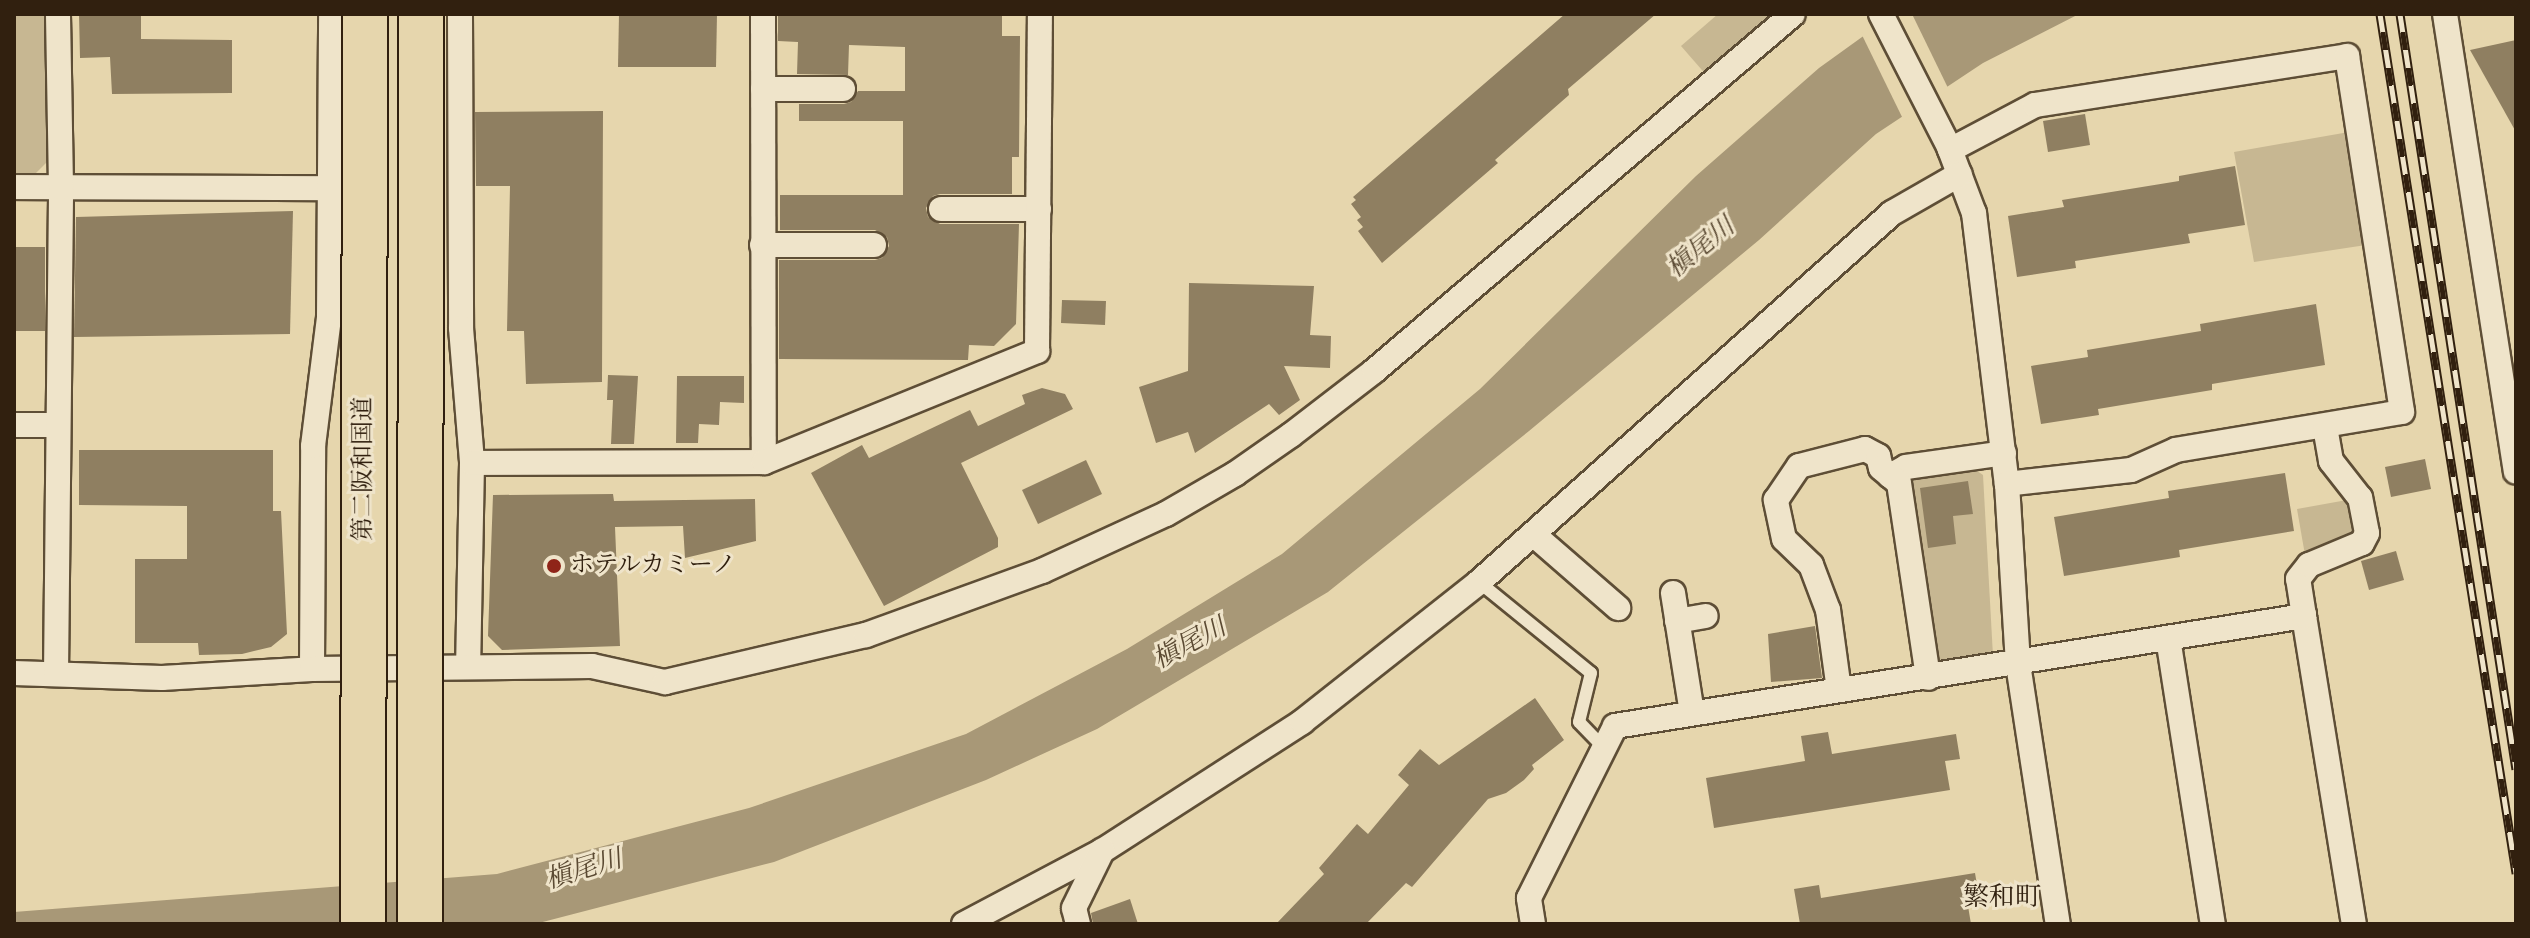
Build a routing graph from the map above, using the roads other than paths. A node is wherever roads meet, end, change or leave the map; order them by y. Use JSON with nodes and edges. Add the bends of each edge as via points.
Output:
{"nodes":[{"id":1,"x":58,"y":14,"type":"edge"},
{"id":2,"x":331,"y":14,"type":"edge"},
{"id":3,"x":365,"y":14,"type":"edge"},
{"id":4,"x":421,"y":14,"type":"edge"},
{"id":5,"x":460,"y":14,"type":"edge"},
{"id":6,"x":763,"y":14,"type":"edge"},
{"id":7,"x":1040,"y":14,"type":"edge"},
{"id":8,"x":1793,"y":14,"type":"edge"},
{"id":9,"x":1881,"y":14,"type":"edge"},
{"id":10,"x":2445,"y":14,"type":"edge"},
{"id":11,"x":763,"y":89,"type":"junction"},
{"id":12,"x":843,"y":89,"type":"dead end"},
{"id":13,"x":1950,"y":148,"type":"junction"},
{"id":14,"x":1960,"y":174,"type":"junction"},
{"id":15,"x":14,"y":187,"type":"edge"},
{"id":16,"x":61,"y":187,"type":"junction"},
{"id":17,"x":329,"y":188,"type":"junction"},
{"id":18,"x":941,"y":209,"type":"dead end"},
{"id":19,"x":1039,"y":209,"type":"junction"},
{"id":20,"x":762,"y":245,"type":"junction"},
{"id":21,"x":874,"y":245,"type":"dead end"},
{"id":22,"x":14,"y":425,"type":"edge"},
{"id":23,"x":56,"y":425,"type":"junction"},
{"id":24,"x":2325,"y":428,"type":"junction"},
{"id":25,"x":2004,"y":453,"type":"junction"},
{"id":26,"x":764,"y":462,"type":"junction"},
{"id":27,"x":472,"y":463,"type":"junction"},
{"id":28,"x":2516,"y":472,"type":"edge"},
{"id":29,"x":1890,"y":476,"type":"junction"},
{"id":30,"x":2007,"y":484,"type":"junction"},
{"id":31,"x":1533,"y":534,"type":"junction"},
{"id":32,"x":1479,"y":582,"type":"junction"},
{"id":33,"x":1673,"y":593,"type":"dead end"},
{"id":34,"x":1618,"y":608,"type":"dead end"},
{"id":35,"x":1706,"y":616,"type":"dead end"},
{"id":36,"x":2304,"y":616,"type":"junction"},
{"id":37,"x":1677,"y":621,"type":"junction"},
{"id":38,"x":2168,"y":638,"type":"junction"},
{"id":39,"x":2018,"y":664,"type":"junction"},
{"id":40,"x":468,"y":667,"type":"junction"},
{"id":41,"x":312,"y":669,"type":"junction"},
{"id":42,"x":14,"y":673,"type":"edge"},
{"id":43,"x":56,"y":674,"type":"junction"},
{"id":44,"x":1928,"y":678,"type":"junction"},
{"id":45,"x":1839,"y":690,"type":"junction"},
{"id":46,"x":1692,"y":713,"type":"junction"},
{"id":47,"x":1604,"y":748,"type":"junction"},
{"id":48,"x":1102,"y":851,"type":"junction"},
{"id":49,"x":995,"y":915,"type":"edge"},
{"id":50,"x":363,"y":924,"type":"edge"},
{"id":51,"x":420,"y":924,"type":"edge"},
{"id":52,"x":964,"y":924,"type":"edge"},
{"id":53,"x":1078,"y":924,"type":"edge"},
{"id":54,"x":1533,"y":924,"type":"edge"},
{"id":55,"x":2058,"y":924,"type":"edge"},
{"id":56,"x":2213,"y":924,"type":"edge"},
{"id":57,"x":2354,"y":924,"type":"edge"}],
"edges":[{"from":1,"to":16,"type":"street"},
{"from":2,"to":17,"type":"street"},
{"from":3,"to":50,"type":"highway","name":"第二阪和国道","bridge":true},
{"from":4,"to":51,"type":"highway","bridge":true},
{"from":5,"to":27,"type":"street","via":[[461,328]]},
{"from":6,"to":11,"type":"street"},
{"from":7,"to":19,"type":"street"},
{"from":8,"to":40,"type":"street","via":[[1374,371],[1235,474],[1166,514],[1042,571],[866,635],[665,682],[592,666]]},
{"from":9,"to":13,"type":"street"},
{"from":10,"to":28,"type":"street"},
{"from":11,"to":12,"type":"street"},
{"from":11,"to":20,"type":"street"},
{"from":13,"to":14,"type":"street"},
{"from":13,"to":24,"type":"street","via":[[2035,105],[2347,56],[2402,412]]},
{"from":14,"to":25,"type":"street","via":[[1974,213]]},
{"from":14,"to":31,"type":"street","via":[[1892,213]]},
{"from":15,"to":16,"type":"street"},
{"from":16,"to":17,"type":"street"},
{"from":16,"to":23,"type":"street"},
{"from":17,"to":41,"type":"street","via":[[329,317],[313,446]]},
{"from":18,"to":19,"type":"street"},
{"from":19,"to":26,"type":"street","via":[[1037,351]]},
{"from":20,"to":21,"type":"street"},
{"from":20,"to":26,"type":"street"},
{"from":22,"to":23,"type":"street"},
{"from":23,"to":43,"type":"street"},
{"from":24,"to":30,"type":"street","via":[[2176,450],[2131,470]]},
{"from":24,"to":36,"type":"street","via":[[2331,461],[2360,498],[2367,533],[2362,543],[2309,565],[2298,579]]},
{"from":25,"to":29,"type":"street","via":[[1906,467]]},
{"from":25,"to":30,"type":"street"},
{"from":26,"to":27,"type":"street"},
{"from":27,"to":40,"type":"street"},
{"from":29,"to":44,"type":"street","via":[[1899,483]]},
{"from":29,"to":45,"type":"street","via":[[1878,456],[1865,449],[1799,466],[1776,500],[1784,539],[1811,565],[1828,610]]},
{"from":30,"to":39,"type":"street"},
{"from":31,"to":32,"type":"street"},
{"from":31,"to":34,"type":"street"},
{"from":32,"to":47,"type":"lane","via":[[1591,673],[1579,722]]},
{"from":32,"to":48,"type":"street","via":[[1302,722]]},
{"from":33,"to":37,"type":"street"},
{"from":35,"to":37,"type":"street"},
{"from":36,"to":38,"type":"street"},
{"from":36,"to":57,"type":"street"},
{"from":37,"to":46,"type":"street"},
{"from":38,"to":39,"type":"street"},
{"from":38,"to":56,"type":"street"},
{"from":39,"to":44,"type":"street"},
{"from":39,"to":55,"type":"street"},
{"from":40,"to":41,"type":"street"},
{"from":41,"to":43,"type":"street","via":[[162,678]]},
{"from":42,"to":43,"type":"street"},
{"from":44,"to":45,"type":"street"},
{"from":45,"to":46,"type":"street"},
{"from":46,"to":47,"type":"street","via":[[1615,726]]},
{"from":47,"to":54,"type":"street","via":[[1529,898]]},
{"from":48,"to":49,"type":"street"},
{"from":48,"to":53,"type":"street","via":[[1074,908]]},
{"from":49,"to":52,"type":"street"}]}
